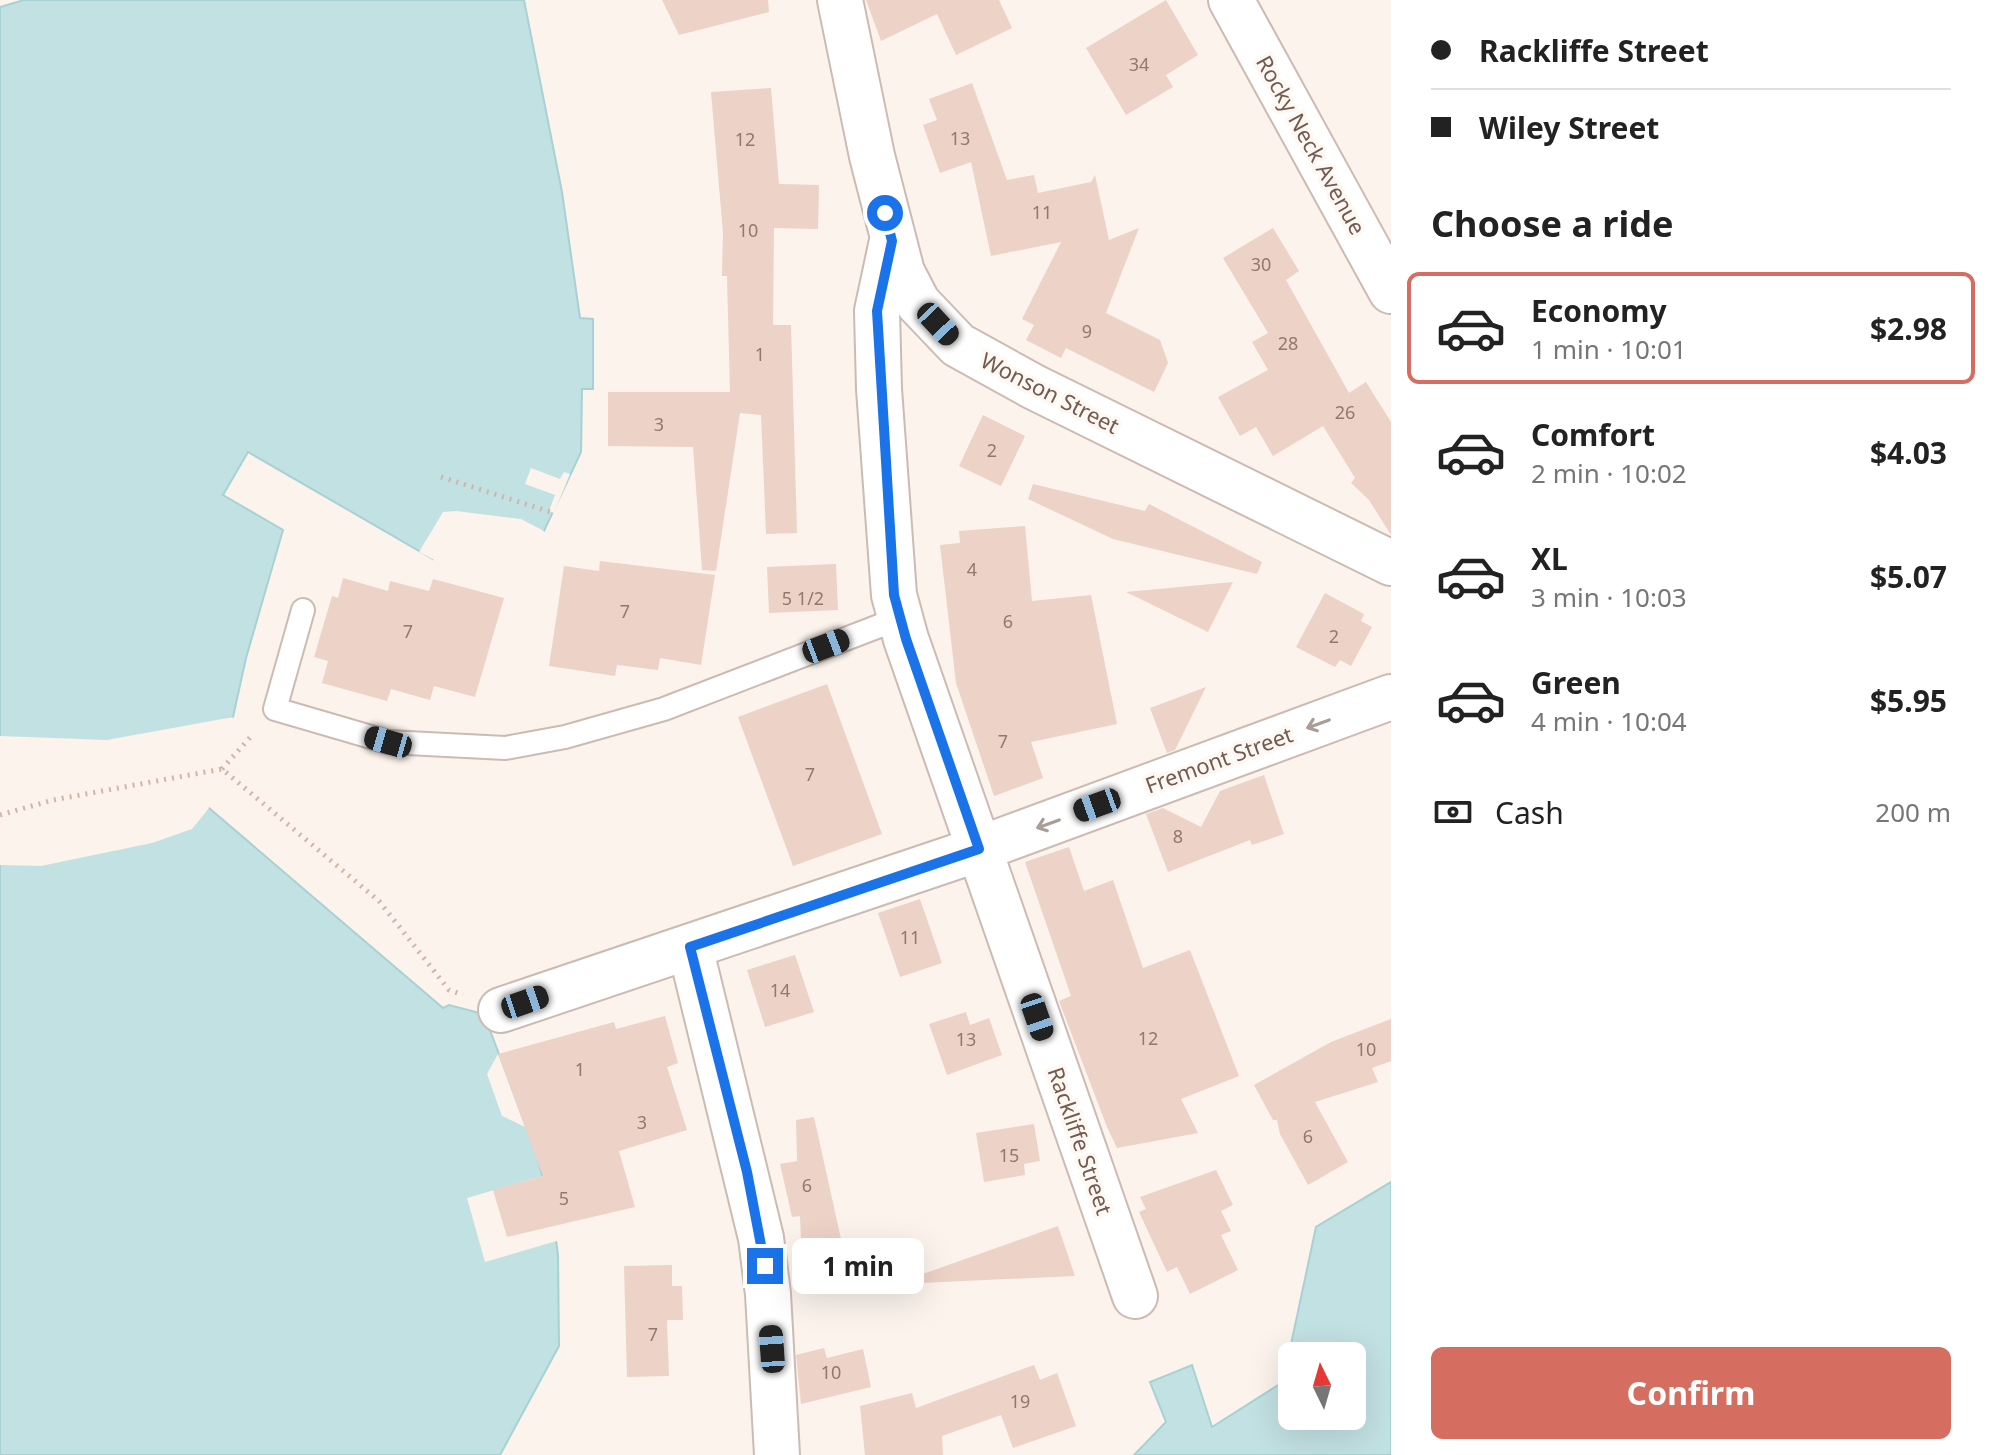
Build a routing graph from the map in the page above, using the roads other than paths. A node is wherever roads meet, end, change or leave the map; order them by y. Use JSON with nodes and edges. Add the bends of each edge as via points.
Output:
{"nodes":[{"id":1,"x":840,"y":0,"type":"edge"},
{"id":2,"x":1231,"y":0,"type":"edge"},
{"id":3,"x":892,"y":241,"type":"junction"},
{"id":4,"x":1391,"y":291,"type":"edge"},
{"id":5,"x":1391,"y":563,"type":"edge"},
{"id":6,"x":303,"y":610,"type":"dead end"},
{"id":7,"x":900,"y":618,"type":"junction"},
{"id":8,"x":1391,"y":697,"type":"edge"},
{"id":9,"x":979,"y":849,"type":"junction"},
{"id":10,"x":690,"y":947,"type":"junction"},
{"id":11,"x":501,"y":1010,"type":"road end"},
{"id":12,"x":1135,"y":1296,"type":"dead end"},
{"id":13,"x":777,"y":1455,"type":"edge"}],
"edges":[{"from":1,"to":3,"type":"street","name":"Wonson Street"},
{"from":2,"to":4,"type":"street","name":"Rocky Neck Avenue"},
{"from":3,"to":5,"type":"street","name":"Wonson Street","via":[[918,303],[958,345]]},
{"from":3,"to":7,"type":"street","name":"Rackliffe Street","via":[[877,311],[887,523]]},
{"from":6,"to":7,"type":"lane","via":[[275,709],[388,742],[505,748],[664,709]]},
{"from":7,"to":9,"type":"street","name":"Rackliffe Street"},
{"from":8,"to":9,"type":"street","name":"Fremont Street","one_way":true},
{"from":9,"to":10,"type":"street","name":"Fremont Street"},
{"from":9,"to":12,"type":"street","name":"Rackliffe Street"},
{"from":10,"to":11,"type":"street","name":"Fremont Street"},
{"from":10,"to":13,"type":"street","via":[[761,1238]]}]}
